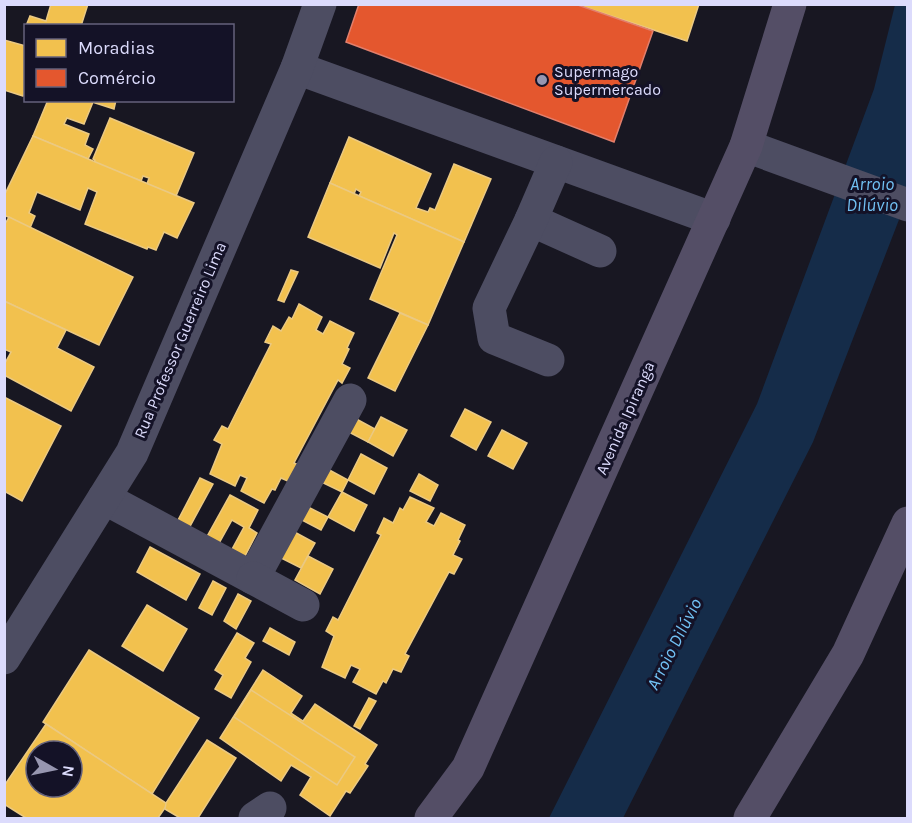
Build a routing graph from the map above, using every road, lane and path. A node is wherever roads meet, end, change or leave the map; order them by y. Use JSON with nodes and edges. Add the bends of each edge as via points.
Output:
{"nodes":[{"id":1,"x":320,"y":4,"type":"edge"},
{"id":2,"x":790,"y":4,"type":"edge"},
{"id":3,"x":297,"y":68,"type":"junction"},
{"id":4,"x":746,"y":146,"type":"junction"},
{"id":5,"x":556,"y":162,"type":"junction"},
{"id":6,"x":908,"y":205,"type":"edge"},
{"id":7,"x":714,"y":219,"type":"junction"},
{"id":8,"x":531,"y":220,"type":"junction"},
{"id":9,"x":600,"y":251,"type":"dead end"},
{"id":10,"x":548,"y":360,"type":"dead end"},
{"id":11,"x":350,"y":400,"type":"dead end"},
{"id":12,"x":104,"y":498,"type":"junction"},
{"id":13,"x":908,"y":523,"type":"edge"},
{"id":14,"x":253,"y":578,"type":"junction"},
{"id":15,"x":303,"y":604,"type":"dead end"},
{"id":16,"x":4,"y":658,"type":"edge"},
{"id":17,"x":431,"y":819,"type":"edge"},
{"id":18,"x":750,"y":819,"type":"edge"}],
"edges":[{"from":1,"to":3,"type":"street","name":"Rua Professor Guerreiro Lima"},
{"from":2,"to":4,"type":"main road","name":"Avenida Ipiranga"},
{"from":3,"to":5,"type":"street"},
{"from":3,"to":12,"type":"street","name":"Rua Professor Guerreiro Lima","via":[[132,453]]},
{"from":4,"to":6,"type":"street"},
{"from":4,"to":7,"type":"main road","name":"Avenida Ipiranga"},
{"from":5,"to":7,"type":"street"},
{"from":5,"to":8,"type":"street"},
{"from":7,"to":17,"type":"main road","name":"Avenida Ipiranga","via":[[468,768]]},
{"from":8,"to":9,"type":"street"},
{"from":8,"to":10,"type":"street","via":[[489,308],[494,338]]},
{"from":11,"to":14,"type":"street"},
{"from":12,"to":14,"type":"street"},
{"from":12,"to":16,"type":"street","name":"Rua Professor Guerreiro Lima"},
{"from":13,"to":18,"type":"main road","via":[[848,654]]},
{"from":14,"to":15,"type":"street"}]}
